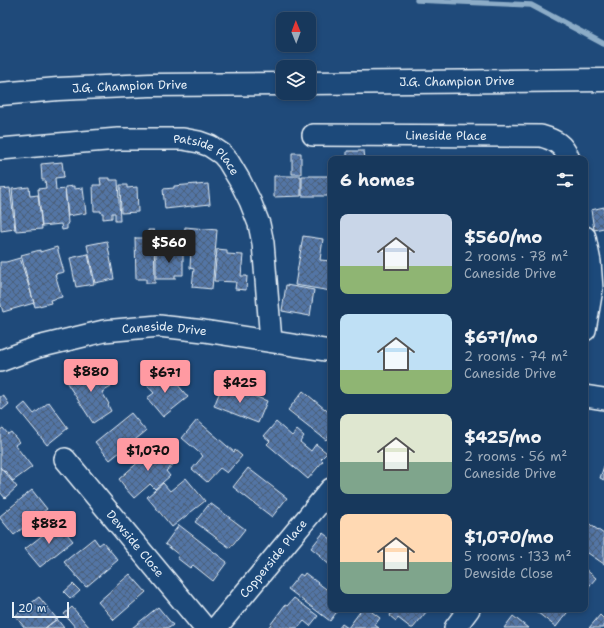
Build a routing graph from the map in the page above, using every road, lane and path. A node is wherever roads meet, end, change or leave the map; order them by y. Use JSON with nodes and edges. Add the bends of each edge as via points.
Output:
{"nodes":[{"id":1,"x":604,"y":80,"type":"edge"},
{"id":2,"x":316,"y":83,"type":"edge"},
{"id":3,"x":276,"y":84,"type":"edge"},
{"id":4,"x":0,"y":94,"type":"edge"},
{"id":5,"x":313,"y":135,"type":"dead end"},
{"id":6,"x":0,"y":149,"type":"edge"},
{"id":7,"x":567,"y":156,"type":"edge"},
{"id":8,"x":588,"y":252,"type":"edge"},
{"id":9,"x":588,"y":312,"type":"edge"},
{"id":10,"x":271,"y":341,"type":"junction"},
{"id":11,"x":328,"y":350,"type":"edge"},
{"id":12,"x":0,"y":362,"type":"edge"},
{"id":13,"x":588,"y":396,"type":"edge"},
{"id":14,"x":604,"y":399,"type":"edge"},
{"id":15,"x":65,"y":459,"type":"dead end"},
{"id":16,"x":328,"y":492,"type":"edge"},
{"id":17,"x":467,"y":612,"type":"edge"},
{"id":18,"x":205,"y":628,"type":"edge"},
{"id":19,"x":216,"y":628,"type":"edge"},
{"id":20,"x":455,"y":628,"type":"edge"}],
"edges":[{"from":1,"to":2,"type":"main road","name":"J.G. Champion Drive"},
{"from":3,"to":4,"type":"main road","name":"J.G. Champion Drive","via":[[150,85]]},
{"from":5,"to":7,"type":"street","name":"Lineside Place","via":[[541,136],[561,145]]},
{"from":6,"to":10,"type":"street","name":"Patside Place","via":[[118,139],[183,140],[199,142],[222,154],[250,201],[264,243]]},
{"from":8,"to":9,"type":"street","via":[[592,289]]},
{"from":10,"to":11,"type":"street","name":"Caneside Drive"},
{"from":10,"to":12,"type":"street","name":"Caneside Drive","via":[[159,326],[104,330],[38,347]]},
{"from":13,"to":14,"type":"street"},
{"from":15,"to":18,"type":"street","name":"Dewside Close"},
{"from":16,"to":19,"type":"street","name":"Copperside Place"},
{"from":17,"to":20,"type":"street"}]}
